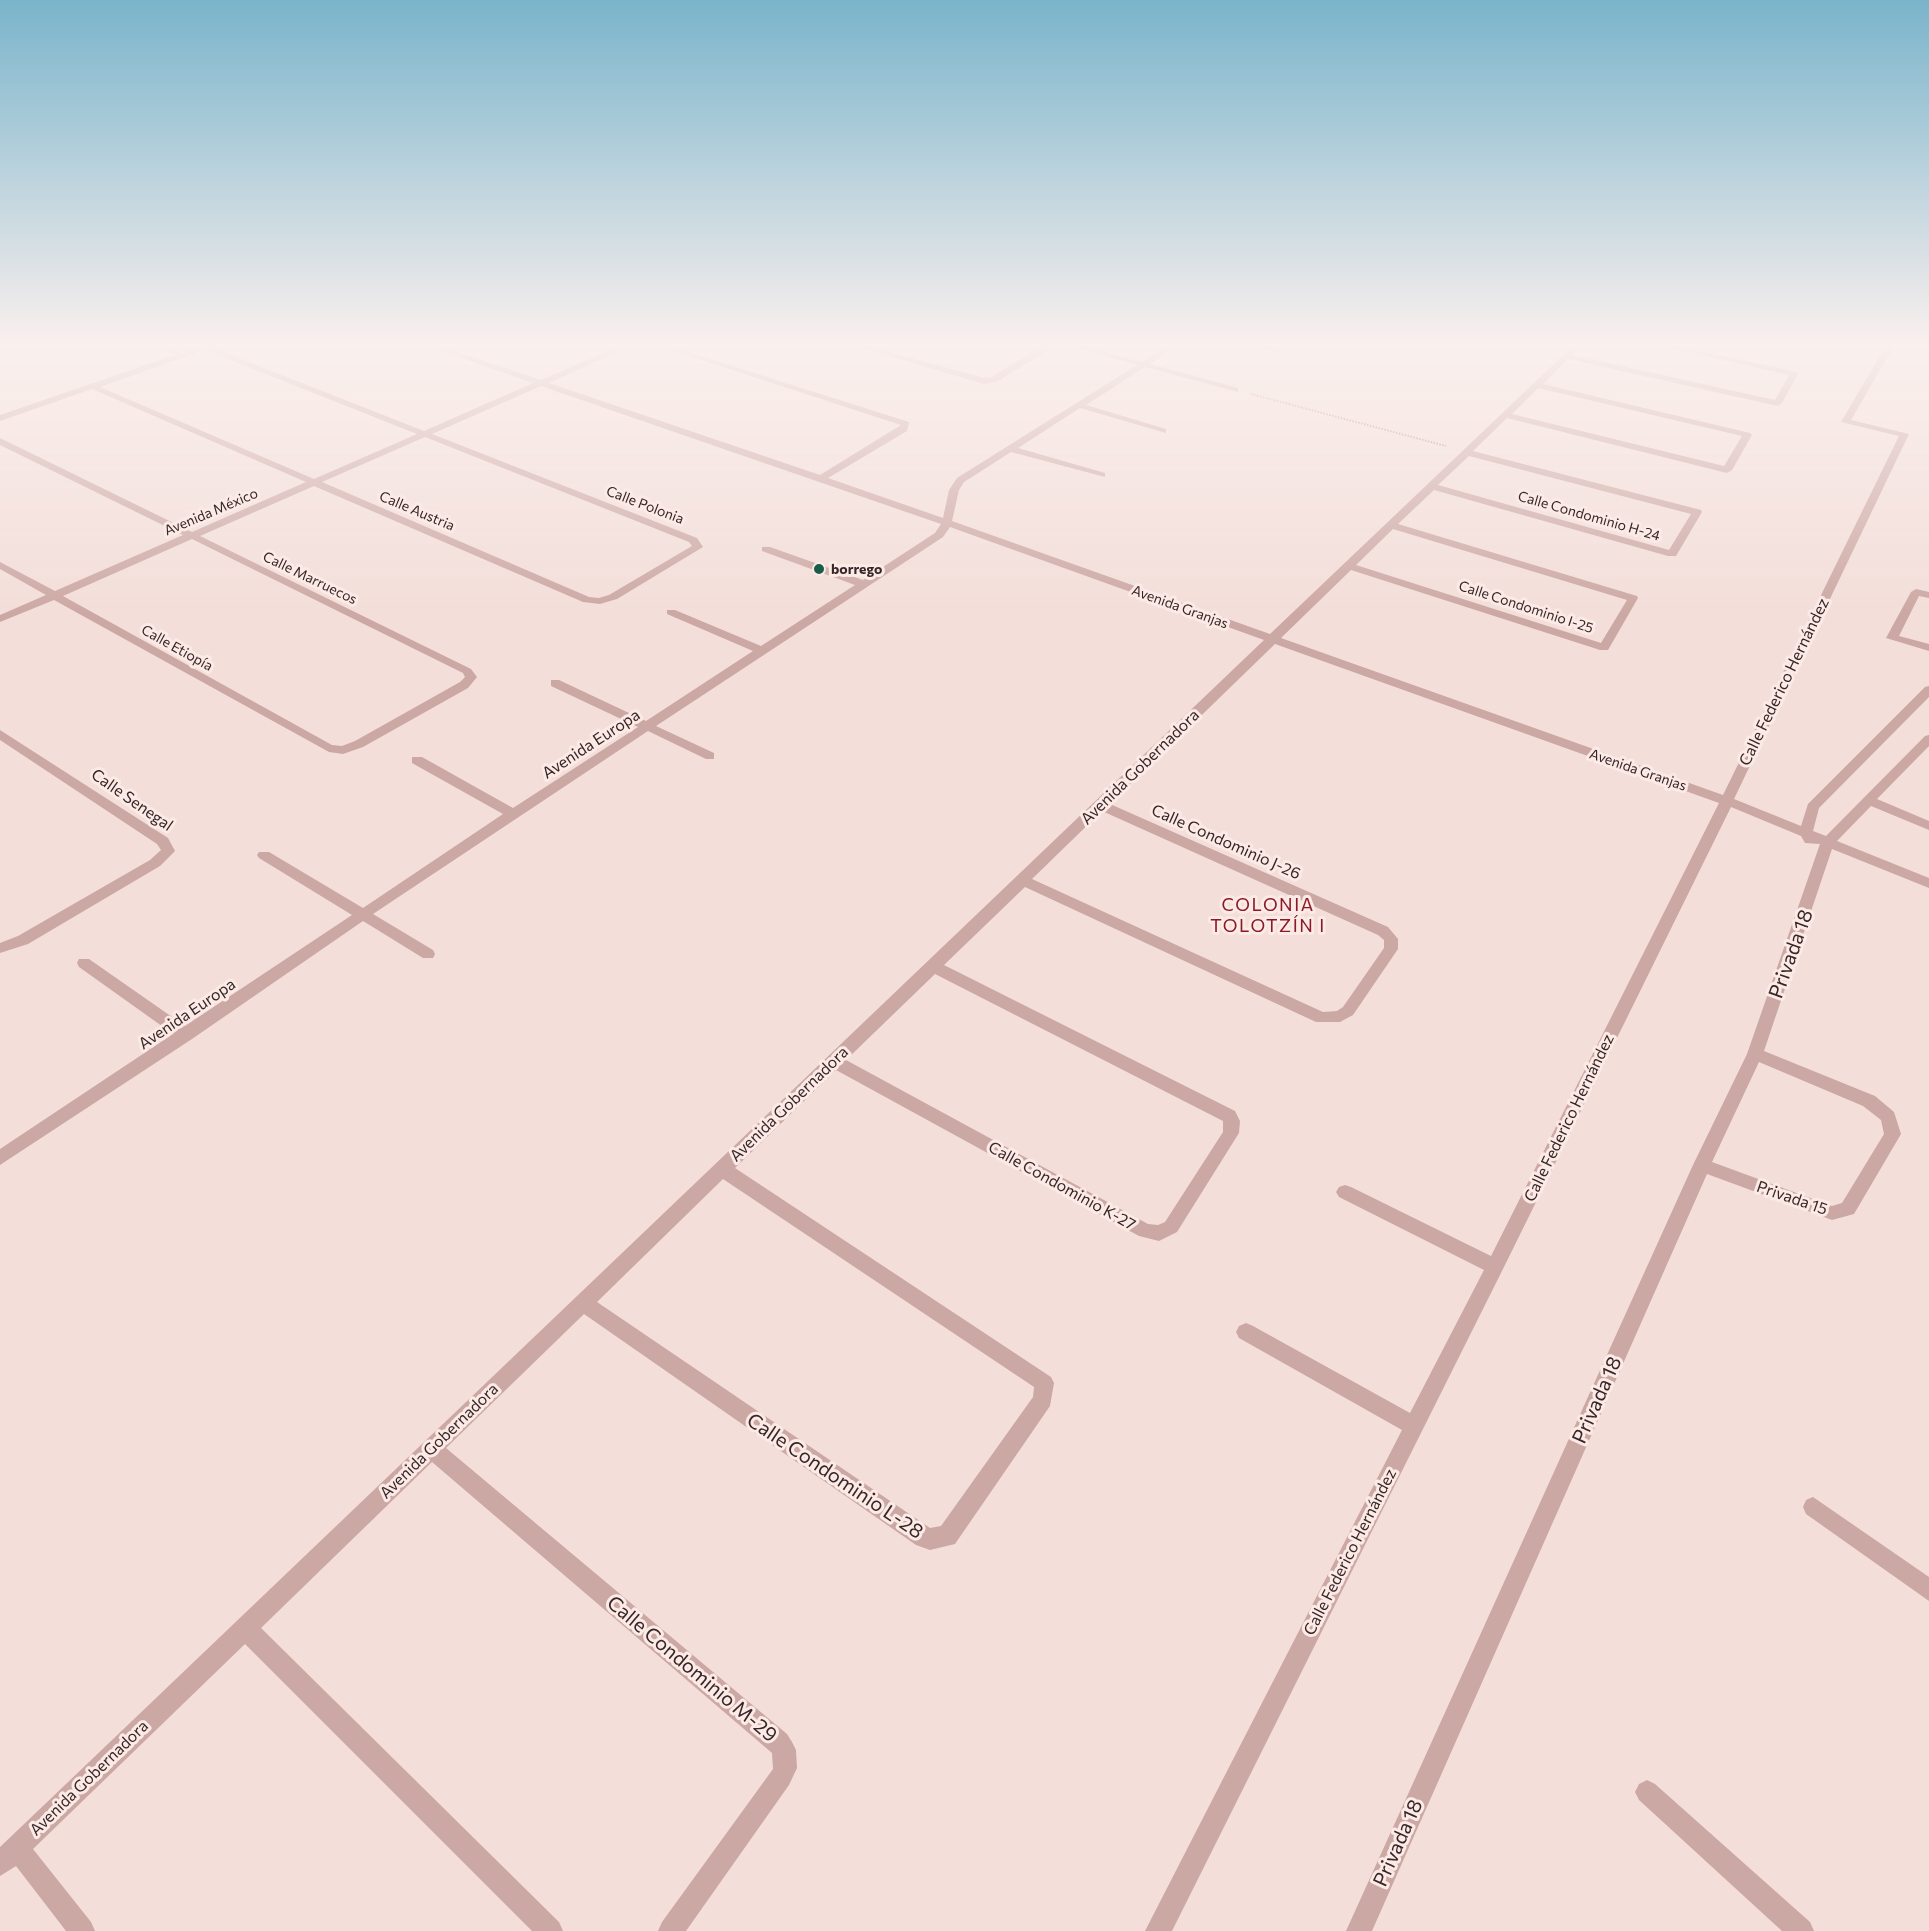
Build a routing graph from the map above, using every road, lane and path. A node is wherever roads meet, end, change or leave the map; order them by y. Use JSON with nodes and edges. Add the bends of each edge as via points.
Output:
{"nodes":[{"id":1,"x":201,"y":434,"type":"edge"},
{"id":2,"x":424,"y":434,"type":"joint"},
{"id":3,"x":690,"y":434,"type":"edge"},
{"id":4,"x":895,"y":434,"type":"edge"},
{"id":5,"x":1034,"y":434,"type":"edge"},
{"id":6,"x":1399,"y":434,"type":"edge"},
{"id":7,"x":1485,"y":434,"type":"edge"},
{"id":8,"x":1582,"y":434,"type":"edge"},
{"id":9,"x":1743,"y":434,"type":"edge"},
{"id":10,"x":1904,"y":434,"type":"edge"},
{"id":11,"x":0,"y":441,"type":"edge"},
{"id":12,"x":1012,"y":449,"type":"junction"},
{"id":13,"x":1466,"y":452,"type":"junction"},
{"id":14,"x":1102,"y":475,"type":"dead end"},
{"id":15,"x":820,"y":479,"type":"junction"},
{"id":16,"x":313,"y":483,"type":"junction"},
{"id":17,"x":1431,"y":486,"type":"junction"},
{"id":18,"x":947,"y":523,"type":"junction"},
{"id":19,"x":1391,"y":525,"type":"junction"},
{"id":20,"x":190,"y":537,"type":"junction"},
{"id":21,"x":766,"y":549,"type":"dead end"},
{"id":22,"x":0,"y":565,"type":"edge"},
{"id":23,"x":1348,"y":566,"type":"junction"},
{"id":24,"x":863,"y":584,"type":"junction"},
{"id":25,"x":52,"y":596,"type":"junction"},
{"id":26,"x":1929,"y":596,"type":"edge"},
{"id":27,"x":600,"y":601,"type":"joint"},
{"id":28,"x":671,"y":612,"type":"dead end"},
{"id":29,"x":0,"y":619,"type":"edge"},
{"id":30,"x":1271,"y":640,"type":"junction"},
{"id":31,"x":1929,"y":648,"type":"edge"},
{"id":32,"x":762,"y":651,"type":"junction"},
{"id":33,"x":555,"y":683,"type":"dead end"},
{"id":34,"x":1929,"y":690,"type":"edge"},
{"id":35,"x":647,"y":728,"type":"junction"},
{"id":36,"x":0,"y":734,"type":"edge"},
{"id":37,"x":1927,"y":743,"type":"edge"},
{"id":38,"x":343,"y":750,"type":"joint"},
{"id":39,"x":710,"y":756,"type":"dead end"},
{"id":40,"x":417,"y":760,"type":"dead end"},
{"id":41,"x":1727,"y":801,"type":"junction"},
{"id":42,"x":1870,"y":801,"type":"junction"},
{"id":43,"x":1100,"y":806,"type":"junction"},
{"id":44,"x":513,"y":814,"type":"junction"},
{"id":45,"x":1929,"y":826,"type":"edge"},
{"id":46,"x":1806,"y":833,"type":"junction"},
{"id":47,"x":1828,"y":842,"type":"junction"},
{"id":48,"x":264,"y":855,"type":"dead end"},
{"id":49,"x":1823,"y":863,"type":"junction"},
{"id":50,"x":1022,"y":880,"type":"junction"},
{"id":51,"x":1929,"y":883,"type":"edge"},
{"id":52,"x":366,"y":915,"type":"junction"},
{"id":53,"x":0,"y":948,"type":"edge"},
{"id":54,"x":428,"y":954,"type":"dead end"},
{"id":55,"x":84,"y":963,"type":"dead end"},
{"id":56,"x":932,"y":966,"type":"junction"},
{"id":57,"x":186,"y":1035,"type":"junction"},
{"id":58,"x":1755,"y":1054,"type":"junction"},
{"id":59,"x":834,"y":1060,"type":"junction"},
{"id":60,"x":0,"y":1158,"type":"edge"},
{"id":61,"x":1702,"y":1165,"type":"junction"},
{"id":62,"x":722,"y":1169,"type":"junction"},
{"id":63,"x":1345,"y":1192,"type":"dead end"},
{"id":64,"x":1495,"y":1267,"type":"junction"},
{"id":65,"x":583,"y":1303,"type":"junction"},
{"id":66,"x":1246,"y":1332,"type":"dead end"},
{"id":67,"x":1414,"y":1426,"type":"junction"},
{"id":68,"x":431,"y":1448,"type":"junction"},
{"id":69,"x":1813,"y":1507,"type":"dead end"},
{"id":70,"x":1929,"y":1590,"type":"edge"},
{"id":71,"x":245,"y":1628,"type":"junction"},
{"id":72,"x":1647,"y":1792,"type":"dead end"},
{"id":73,"x":8,"y":1856,"type":"edge"},
{"id":74,"x":82,"y":1931,"type":"edge"},
{"id":75,"x":550,"y":1931,"type":"edge"},
{"id":76,"x":671,"y":1931,"type":"edge"},
{"id":77,"x":1158,"y":1931,"type":"edge"},
{"id":78,"x":1359,"y":1931,"type":"edge"},
{"id":79,"x":1801,"y":1931,"type":"edge"}],
"edges":[{"from":1,"to":16,"type":"street","name":"Calle Austria"},
{"from":2,"to":16,"type":"street","name":"Avenida México"},
{"from":2,"to":27,"type":"street","name":"Calle Polonia","via":[[697,543],[694,551]]},
{"from":3,"to":15,"type":"street","name":"Avenida Granjas"},
{"from":4,"to":15,"type":"street"},
{"from":5,"to":12,"type":"street"},
{"from":6,"to":13,"type":"path"},
{"from":7,"to":13,"type":"street","name":"Avenida Gobernadora"},
{"from":8,"to":9,"type":"street","via":[[1727,470],[1747,435]]},
{"from":10,"to":41,"type":"street","name":"Calle Federico Hernández"},
{"from":11,"to":20,"type":"street","name":"Calle Marruecos"},
{"from":12,"to":14,"type":"street"},
{"from":12,"to":18,"type":"street","via":[[956,483]]},
{"from":13,"to":17,"type":"street","name":"Avenida Gobernadora"},
{"from":13,"to":17,"type":"street","name":"Calle Condominio H-24","via":[[1696,512],[1672,554]]},
{"from":15,"to":18,"type":"street","name":"Avenida Granjas"},
{"from":16,"to":20,"type":"street","name":"Avenida México"},
{"from":16,"to":27,"type":"street","name":"Calle Austria","via":[[587,600]]},
{"from":17,"to":19,"type":"street","name":"Avenida Gobernadora"},
{"from":18,"to":24,"type":"street","name":"Avenida Europa","via":[[939,535]]},
{"from":18,"to":30,"type":"street","name":"Avenida Granjas"},
{"from":19,"to":23,"type":"street","name":"Avenida Gobernadora"},
{"from":19,"to":23,"type":"street","name":"Calle Condominio I-25","via":[[1633,598],[1604,648]]},
{"from":20,"to":25,"type":"street","name":"Avenida México"},
{"from":20,"to":38,"type":"street","name":"Calle Marruecos","via":[[471,674],[464,685]]},
{"from":21,"to":24,"type":"street"},
{"from":22,"to":25,"type":"street","name":"Calle Etiopía"},
{"from":23,"to":30,"type":"street","name":"Avenida Gobernadora"},
{"from":24,"to":32,"type":"street","name":"Avenida Europa"},
{"from":25,"to":29,"type":"street","name":"Avenida México"},
{"from":25,"to":38,"type":"street","name":"Calle Etiopía","via":[[329,748]]},
{"from":26,"to":31,"type":"street","via":[[1916,592],[1892,638]]},
{"from":28,"to":32,"type":"street"},
{"from":30,"to":41,"type":"street","name":"Avenida Granjas"},
{"from":30,"to":43,"type":"street","name":"Avenida Gobernadora"},
{"from":32,"to":35,"type":"street","name":"Avenida Europa"},
{"from":33,"to":35,"type":"street"},
{"from":34,"to":46,"type":"street","via":[[1814,807]]},
{"from":35,"to":39,"type":"street"},
{"from":35,"to":44,"type":"street","name":"Avenida Europa"},
{"from":36,"to":53,"type":"street","name":"Calle Senegal","via":[[163,841],[168,851],[155,863],[33,934]]},
{"from":37,"to":42,"type":"street"},
{"from":40,"to":44,"type":"street"},
{"from":41,"to":46,"type":"street","name":"Avenida Granjas"},
{"from":41,"to":64,"type":"street","name":"Calle Federico Hernández"},
{"from":42,"to":45,"type":"street"},
{"from":42,"to":47,"type":"street"},
{"from":43,"to":50,"type":"street","name":"Avenida Gobernadora"},
{"from":43,"to":50,"type":"street","name":"Calle Condominio J-26","via":[[1383,931],[1391,939],[1391,949],[1348,1011],[1322,1018]]},
{"from":44,"to":52,"type":"street","name":"Avenida Europa"},
{"from":46,"to":47,"type":"street","name":"Avenida Granjas"},
{"from":46,"to":49,"type":"street"},
{"from":47,"to":49,"type":"street","name":"Privada 18"},
{"from":47,"to":51,"type":"street","name":"Avenida Granjas"},
{"from":48,"to":52,"type":"street"},
{"from":49,"to":58,"type":"street","name":"Privada 18"},
{"from":50,"to":56,"type":"street","name":"Avenida Gobernadora"},
{"from":52,"to":54,"type":"street"},
{"from":52,"to":57,"type":"street","name":"Avenida Europa"},
{"from":55,"to":57,"type":"street"},
{"from":56,"to":59,"type":"street","name":"Avenida Gobernadora"},
{"from":56,"to":59,"type":"street","name":"Calle Condominio K-27","via":[[1229,1116],[1231,1133],[1171,1227],[1159,1233],[1145,1231]]},
{"from":57,"to":60,"type":"street","name":"Avenida Europa"},
{"from":58,"to":61,"type":"street","name":"Privada 18"},
{"from":58,"to":61,"type":"street","name":"Privada 15","via":[[1869,1101],[1888,1117],[1893,1134],[1848,1209],[1832,1213]]},
{"from":59,"to":62,"type":"street","name":"Avenida Gobernadora"},
{"from":61,"to":78,"type":"street","name":"Privada 18"},
{"from":62,"to":65,"type":"street","name":"Avenida Gobernadora"},
{"from":62,"to":65,"type":"street","name":"Calle Condominio L-28","via":[[1044,1383],[1043,1400],[947,1536],[924,1537]]},
{"from":63,"to":64,"type":"street"},
{"from":64,"to":67,"type":"street","name":"Calle Federico Hernández"},
{"from":65,"to":68,"type":"street","name":"Avenida Gobernadora"},
{"from":66,"to":67,"type":"street"},
{"from":67,"to":77,"type":"street","name":"Calle Federico Hernández"},
{"from":68,"to":71,"type":"street","name":"Avenida Gobernadora"},
{"from":68,"to":76,"type":"street","name":"Calle Condominio M-29","via":[[784,1750],[781,1777]]},
{"from":69,"to":70,"type":"street"},
{"from":71,"to":73,"type":"street","name":"Avenida Gobernadora"},
{"from":71,"to":75,"type":"street"},
{"from":72,"to":79,"type":"street"},
{"from":73,"to":74,"type":"street"}]}
